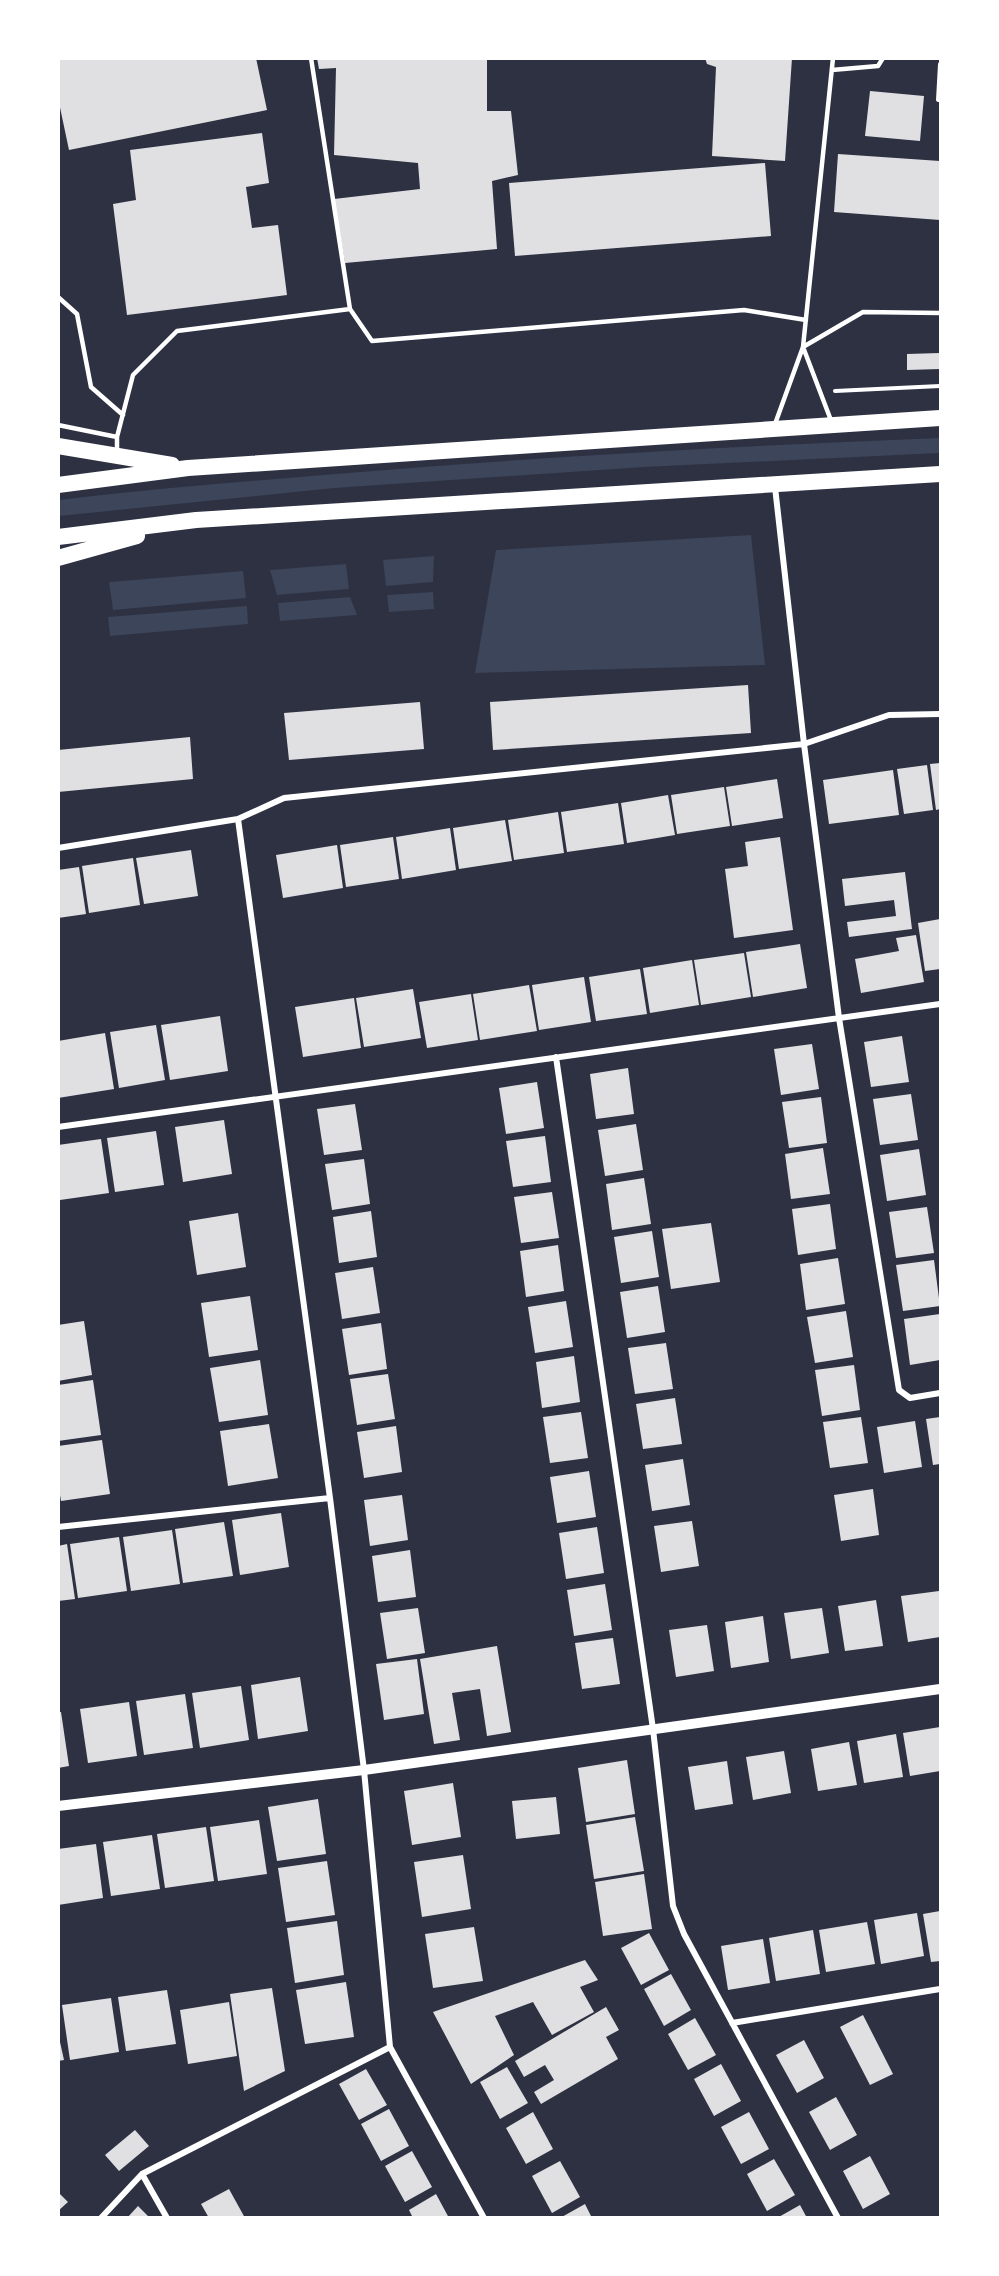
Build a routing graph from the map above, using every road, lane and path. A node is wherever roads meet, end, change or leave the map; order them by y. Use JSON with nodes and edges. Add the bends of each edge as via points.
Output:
{"nodes":[{"id":1,"x":311,"y":58,"type":"edge"},
{"id":2,"x":833,"y":58,"type":"edge"},
{"id":3,"x":882,"y":58,"type":"edge"},
{"id":4,"x":940,"y":64,"type":"edge"},
{"id":5,"x":832,"y":70,"type":"junction"},
{"id":6,"x":940,"y":100,"type":"edge"},
{"id":7,"x":58,"y":297,"type":"edge"},
{"id":8,"x":350,"y":309,"type":"junction"},
{"id":9,"x":940,"y":313,"type":"edge"},
{"id":10,"x":806,"y":320,"type":"junction"},
{"id":11,"x":803,"y":347,"type":"junction"},
{"id":12,"x":940,"y":386,"type":"edge"},
{"id":13,"x":819,"y":391,"type":"junction"},
{"id":14,"x":123,"y":415,"type":"junction"},
{"id":15,"x":940,"y":418,"type":"edge"},
{"id":16,"x":832,"y":424,"type":"junction"},
{"id":17,"x":58,"y":425,"type":"edge"},
{"id":18,"x":774,"y":428,"type":"junction"},
{"id":19,"x":117,"y":437,"type":"junction"},
{"id":20,"x":58,"y":446,"type":"edge"},
{"id":21,"x":117,"y":455,"type":"junction"},
{"id":22,"x":188,"y":468,"type":"junction"},
{"id":23,"x":940,"y":474,"type":"edge"},
{"id":24,"x":775,"y":483,"type":"junction"},
{"id":25,"x":58,"y":485,"type":"edge"},
{"id":26,"x":195,"y":520,"type":"junction"},
{"id":27,"x":58,"y":537,"type":"edge"},
{"id":28,"x":58,"y":558,"type":"edge"},
{"id":29,"x":940,"y":714,"type":"edge"},
{"id":30,"x":804,"y":744,"type":"junction"},
{"id":31,"x":238,"y":819,"type":"junction"},
{"id":32,"x":58,"y":848,"type":"edge"},
{"id":33,"x":940,"y":1005,"type":"edge"},
{"id":34,"x":839,"y":1018,"type":"junction"},
{"id":35,"x":556,"y":1057,"type":"junction"},
{"id":36,"x":276,"y":1097,"type":"junction"},
{"id":37,"x":58,"y":1127,"type":"edge"},
{"id":38,"x":940,"y":1393,"type":"edge"},
{"id":39,"x":330,"y":1498,"type":"junction"},
{"id":40,"x":58,"y":1527,"type":"edge"},
{"id":41,"x":940,"y":1689,"type":"edge"},
{"id":42,"x":652,"y":1729,"type":"junction"},
{"id":43,"x":364,"y":1770,"type":"junction"},
{"id":44,"x":58,"y":1806,"type":"edge"},
{"id":45,"x":940,"y":1989,"type":"edge"},
{"id":46,"x":732,"y":2023,"type":"junction"},
{"id":47,"x":390,"y":2047,"type":"junction"},
{"id":48,"x":142,"y":2174,"type":"junction"},
{"id":49,"x":101,"y":2217,"type":"edge"},
{"id":50,"x":167,"y":2217,"type":"edge"},
{"id":51,"x":484,"y":2217,"type":"edge"},
{"id":52,"x":838,"y":2217,"type":"edge"}],
"edges":[{"from":1,"to":8,"type":"lane"},
{"from":2,"to":5,"type":"lane"},
{"from":3,"to":5,"type":"lane","via":[[878,66]]},
{"from":4,"to":6,"type":"path"},
{"from":5,"to":10,"type":"lane"},
{"from":7,"to":14,"type":"lane","via":[[77,314],[91,387]]},
{"from":8,"to":10,"type":"lane","via":[[372,342],[744,310]]},
{"from":8,"to":14,"type":"lane","via":[[177,331],[133,375]]},
{"from":9,"to":11,"type":"lane","via":[[863,312]]},
{"from":10,"to":11,"type":"lane"},
{"from":11,"to":13,"type":"lane"},
{"from":11,"to":18,"type":"lane"},
{"from":12,"to":13,"type":"path"},
{"from":13,"to":16,"type":"lane"},
{"from":14,"to":19,"type":"lane"},
{"from":15,"to":16,"type":"highway"},
{"from":16,"to":18,"type":"highway"},
{"from":17,"to":19,"type":"lane"},
{"from":18,"to":22,"type":"highway"},
{"from":19,"to":21,"type":"lane"},
{"from":20,"to":21,"type":"highway"},
{"from":21,"to":22,"type":"highway"},
{"from":22,"to":25,"type":"highway"},
{"from":23,"to":24,"type":"highway"},
{"from":24,"to":26,"type":"highway"},
{"from":24,"to":30,"type":"street"},
{"from":26,"to":27,"type":"highway"},
{"from":26,"to":28,"type":"highway"},
{"from":29,"to":30,"type":"street","via":[[888,715]]},
{"from":30,"to":31,"type":"street","via":[[284,798]]},
{"from":30,"to":34,"type":"street"},
{"from":31,"to":32,"type":"street"},
{"from":31,"to":36,"type":"street"},
{"from":33,"to":34,"type":"street"},
{"from":34,"to":35,"type":"street"},
{"from":34,"to":38,"type":"street","via":[[899,1390],[910,1398]]},
{"from":35,"to":36,"type":"street"},
{"from":35,"to":42,"type":"street"},
{"from":36,"to":37,"type":"street"},
{"from":36,"to":39,"type":"street"},
{"from":39,"to":40,"type":"street"},
{"from":39,"to":43,"type":"street"},
{"from":41,"to":42,"type":"street"},
{"from":42,"to":43,"type":"street"},
{"from":42,"to":46,"type":"street","via":[[673,1906]]},
{"from":43,"to":44,"type":"street"},
{"from":43,"to":47,"type":"street"},
{"from":45,"to":46,"type":"street"},
{"from":46,"to":52,"type":"street"},
{"from":47,"to":48,"type":"street"},
{"from":47,"to":51,"type":"street"},
{"from":48,"to":49,"type":"street"},
{"from":48,"to":50,"type":"street"}]}
